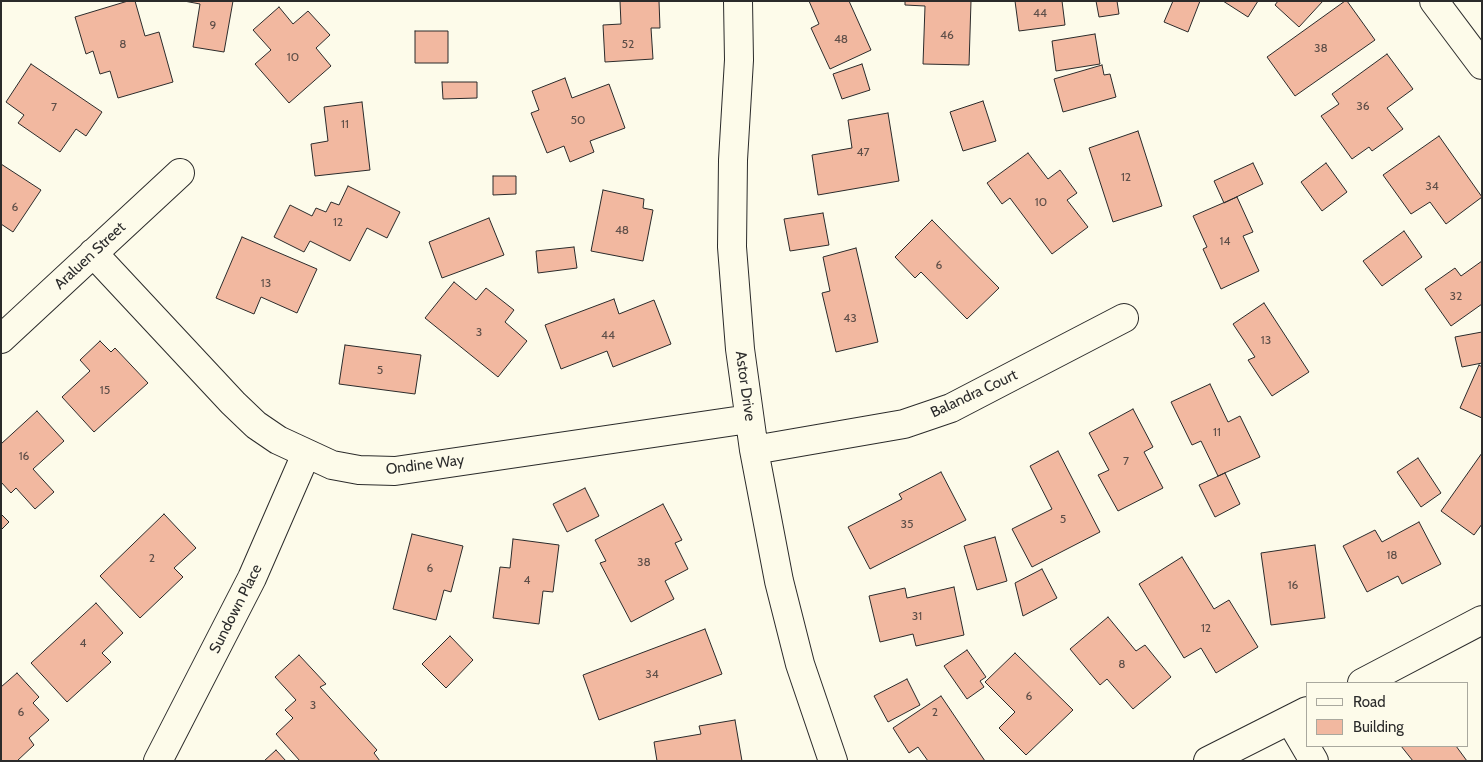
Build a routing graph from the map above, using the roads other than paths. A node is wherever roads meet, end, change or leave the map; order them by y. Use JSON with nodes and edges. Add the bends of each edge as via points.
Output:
{"nodes":[{"id":1,"x":738,"y":1,"type":"edge"},
{"id":2,"x":1434,"y":1,"type":"edge"},
{"id":3,"x":1482,"y":65,"type":"edge"},
{"id":4,"x":180,"y":174,"type":"dead end"},
{"id":5,"x":93,"y":253,"type":"junction"},
{"id":6,"x":1124,"y":318,"type":"dead end"},
{"id":7,"x":1,"y":339,"type":"edge"},
{"id":8,"x":750,"y":419,"type":"junction"},
{"id":9,"x":754,"y":450,"type":"junction"},
{"id":10,"x":306,"y":454,"type":"junction"},
{"id":11,"x":1482,"y":620,"type":"edge"},
{"id":12,"x":1364,"y":682,"type":"edge"},
{"id":13,"x":1298,"y":716,"type":"edge"},
{"id":14,"x":1306,"y":738,"type":"edge"},
{"id":15,"x":1309,"y":747,"type":"edge"},
{"id":16,"x":158,"y":761,"type":"edge"},
{"id":17,"x":833,"y":761,"type":"edge"},
{"id":18,"x":1208,"y":761,"type":"edge"},
{"id":19,"x":1314,"y":761,"type":"edge"}],
"edges":[{"from":1,"to":8,"type":"street","name":"Astor Drive","via":[[732,246],[740,349]]},
{"from":2,"to":3,"type":"street"},
{"from":4,"to":5,"type":"street","name":"Araluen Street"},
{"from":5,"to":7,"type":"street","name":"Araluen Street"},
{"from":5,"to":10,"type":"street","name":"Ondine Way","via":[[256,425]]},
{"from":6,"to":9,"type":"street","name":"Balandra Court","via":[[951,408],[904,424]]},
{"from":8,"to":9,"type":"street","name":"Astor Drive"},
{"from":8,"to":10,"type":"street","name":"Ondine Way","via":[[395,470],[359,470],[332,465]]},
{"from":9,"to":17,"type":"street","name":"Astor Drive","via":[[793,637]]},
{"from":10,"to":16,"type":"street","name":"Sundown Place","via":[[252,578]]},
{"from":11,"to":12,"type":"street"},
{"from":13,"to":14,"type":"street"},
{"from":13,"to":18,"type":"street"},
{"from":15,"to":19,"type":"street"}]}
